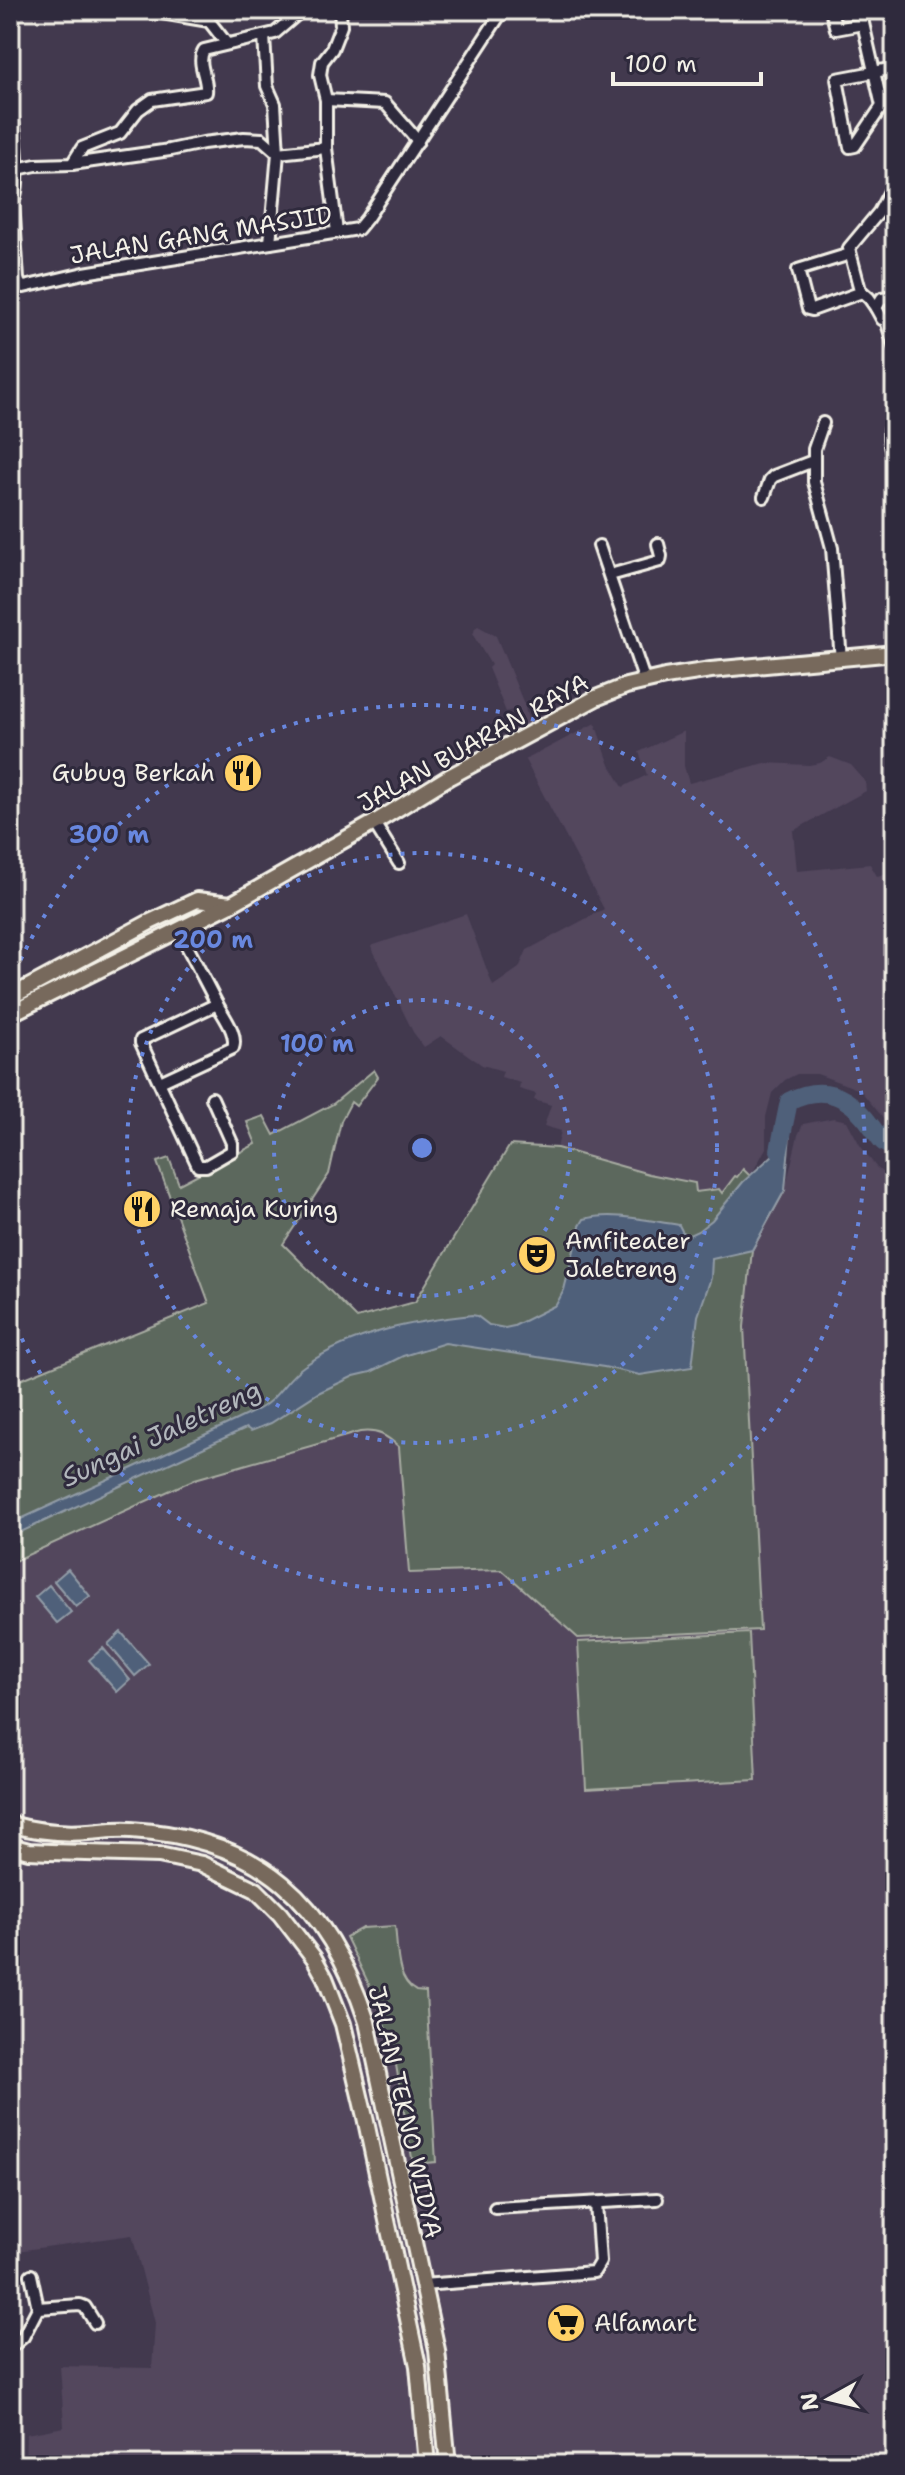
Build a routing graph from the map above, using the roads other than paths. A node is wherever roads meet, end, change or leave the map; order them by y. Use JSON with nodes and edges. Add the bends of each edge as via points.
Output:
{"nodes":[{"id":1,"x":144,"y":10,"type":"edge"},
{"id":2,"x":302,"y":10,"type":"edge"},
{"id":3,"x":340,"y":10,"type":"edge"},
{"id":4,"x":831,"y":10,"type":"edge"},
{"id":5,"x":860,"y":10,"type":"edge"},
{"id":6,"x":500,"y":12,"type":"edge"},
{"id":7,"x":863,"y":24,"type":"junction"},
{"id":8,"x":264,"y":36,"type":"junction"},
{"id":9,"x":227,"y":44,"type":"junction"},
{"id":10,"x":895,"y":68,"type":"edge"},
{"id":11,"x":874,"y":70,"type":"junction"},
{"id":12,"x":326,"y":100,"type":"junction"},
{"id":13,"x":10,"y":108,"type":"edge"},
{"id":14,"x":418,"y":141,"type":"junction"},
{"id":15,"x":326,"y":148,"type":"junction"},
{"id":16,"x":278,"y":153,"type":"junction"},
{"id":17,"x":72,"y":164,"type":"junction"},
{"id":18,"x":17,"y":169,"type":"junction"},
{"id":19,"x":895,"y":182,"type":"edge"},
{"id":20,"x":12,"y":201,"type":"edge"},
{"id":21,"x":337,"y":232,"type":"junction"},
{"id":22,"x":270,"y":243,"type":"junction"},
{"id":23,"x":850,"y":254,"type":"junction"},
{"id":24,"x":862,"y":292,"type":"junction"},
{"id":25,"x":895,"y":300,"type":"edge"},
{"id":26,"x":876,"y":308,"type":"junction"},
{"id":27,"x":890,"y":319,"type":"edge"},
{"id":28,"x":895,"y":349,"type":"edge"},
{"id":29,"x":895,"y":415,"type":"edge"},
{"id":30,"x":823,"y":423,"type":"dead end"},
{"id":31,"x":813,"y":461,"type":"junction"},
{"id":32,"x":895,"y":464,"type":"edge"},
{"id":33,"x":764,"y":497,"type":"dead end"},
{"id":34,"x":658,"y":544,"type":"dead end"},
{"id":35,"x":599,"y":546,"type":"dead end"},
{"id":36,"x":610,"y":575,"type":"junction"},
{"id":37,"x":895,"y":653,"type":"edge"},
{"id":38,"x":841,"y":660,"type":"junction"},
{"id":39,"x":645,"y":682,"type":"junction"},
{"id":40,"x":374,"y":823,"type":"junction"},
{"id":41,"x":399,"y":863,"type":"dead end"},
{"id":42,"x":231,"y":904,"type":"junction"},
{"id":43,"x":178,"y":929,"type":"junction"},
{"id":44,"x":10,"y":997,"type":"edge"},
{"id":45,"x":217,"y":1004,"type":"junction"},
{"id":46,"x":10,"y":1014,"type":"edge"},
{"id":47,"x":160,"y":1082,"type":"junction"},
{"id":48,"x":212,"y":1098,"type":"dead end"},
{"id":49,"x":10,"y":1824,"type":"edge"},
{"id":50,"x":10,"y":1846,"type":"edge"},
{"id":51,"x":386,"y":2112,"type":"junction"},
{"id":52,"x":365,"y":2117,"type":"junction"},
{"id":53,"x":657,"y":2199,"type":"dead end"},
{"id":54,"x":596,"y":2203,"type":"junction"},
{"id":55,"x":495,"y":2208,"type":"dead end"},
{"id":56,"x":31,"y":2275,"type":"dead end"},
{"id":57,"x":422,"y":2285,"type":"junction"},
{"id":58,"x":38,"y":2308,"type":"junction"},
{"id":59,"x":95,"y":2323,"type":"dead end"},
{"id":60,"x":10,"y":2348,"type":"edge"},
{"id":61,"x":427,"y":2465,"type":"edge"},
{"id":62,"x":448,"y":2465,"type":"edge"}],
"edges":[{"from":1,"to":9,"type":"street","via":[[209,21]]},
{"from":2,"to":8,"type":"street"},
{"from":3,"to":12,"type":"street","via":[[341,26],[320,68]]},
{"from":4,"to":7,"type":"street","via":[[836,29]]},
{"from":5,"to":7,"type":"street"},
{"from":6,"to":14,"type":"street","name":"JALAN GANG MASJID"},
{"from":7,"to":11,"type":"street"},
{"from":8,"to":9,"type":"street"},
{"from":8,"to":16,"type":"street"},
{"from":9,"to":17,"type":"street","via":[[201,54],[206,92],[152,100],[120,133],[82,148]]},
{"from":10,"to":11,"type":"street"},
{"from":11,"to":11,"type":"street","via":[[837,79],[850,147],[881,109]]},
{"from":12,"to":14,"type":"street","via":[[385,103]]},
{"from":12,"to":15,"type":"street"},
{"from":13,"to":18,"type":"street"},
{"from":14,"to":21,"type":"street","name":"JALAN GANG MASJID","via":[[358,229]]},
{"from":15,"to":16,"type":"street"},
{"from":15,"to":21,"type":"street"},
{"from":16,"to":17,"type":"street","via":[[262,139],[244,138]]},
{"from":16,"to":22,"type":"street"},
{"from":17,"to":18,"type":"street"},
{"from":18,"to":20,"type":"street","via":[[18,190]]},
{"from":19,"to":23,"type":"street","via":[[879,212],[849,248]]},
{"from":20,"to":22,"type":"street","name":"JALAN GANG MASJID","via":[[18,279],[24,287]]},
{"from":21,"to":22,"type":"street","name":"JALAN GANG MASJID"},
{"from":23,"to":24,"type":"street"},
{"from":23,"to":24,"type":"street","via":[[798,270],[808,309]]},
{"from":24,"to":26,"type":"street"},
{"from":25,"to":26,"type":"street","via":[[882,298]]},
{"from":26,"to":27,"type":"street","via":[[879,316]]},
{"from":27,"to":28,"type":"street"},
{"from":29,"to":32,"type":"street","via":[[889,423]]},
{"from":30,"to":31,"type":"street"},
{"from":31,"to":33,"type":"street","via":[[774,476]]},
{"from":31,"to":38,"type":"street","via":[[832,548]]},
{"from":34,"to":36,"type":"street","via":[[660,561]]},
{"from":35,"to":36,"type":"street"},
{"from":36,"to":39,"type":"street"},
{"from":37,"to":38,"type":"main road","name":"JALAN BUARAN RAYA"},
{"from":38,"to":39,"type":"main road","name":"JALAN BUARAN RAYA","via":[[711,670]]},
{"from":39,"to":40,"type":"main road","name":"JALAN BUARAN RAYA","via":[[596,698],[532,731]]},
{"from":40,"to":41,"type":"street"},
{"from":40,"to":42,"type":"main road","name":"JALAN BUARAN RAYA"},
{"from":42,"to":43,"type":"main road","name":"JALAN BUARAN RAYA"},
{"from":42,"to":44,"type":"main road","via":[[197,900]]},
{"from":43,"to":45,"type":"street"},
{"from":43,"to":46,"type":"main road","name":"JALAN BUARAN RAYA"},
{"from":45,"to":47,"type":"street","via":[[234,1035],[233,1048]]},
{"from":45,"to":47,"type":"street","via":[[141,1040]]},
{"from":47,"to":48,"type":"street","via":[[198,1166],[232,1151]]},
{"from":49,"to":51,"type":"main road","name":"JALAN TEKNO WIDYA","via":[[72,1833],[175,1833],[220,1846],[275,1877],[310,1909],[351,1977],[367,2022]]},
{"from":50,"to":52,"type":"main road","name":"JALAN TEKNO WIDYA","via":[[159,1855],[202,1864],[256,1890],[280,1914],[325,1978],[343,2024]]},
{"from":51,"to":52,"type":"main road"},
{"from":51,"to":57,"type":"main road","name":"JALAN TEKNO WIDYA"},
{"from":52,"to":61,"type":"main road","name":"JALAN TEKNO WIDYA","via":[[418,2366]]},
{"from":53,"to":54,"type":"street"},
{"from":54,"to":55,"type":"street"},
{"from":54,"to":57,"type":"street","via":[[600,2262],[594,2272]]},
{"from":56,"to":58,"type":"street"},
{"from":57,"to":62,"type":"main road","name":"JALAN TEKNO WIDYA","via":[[439,2358]]},
{"from":58,"to":59,"type":"street","via":[[80,2305]]},
{"from":58,"to":60,"type":"street","via":[[23,2337]]}]}
